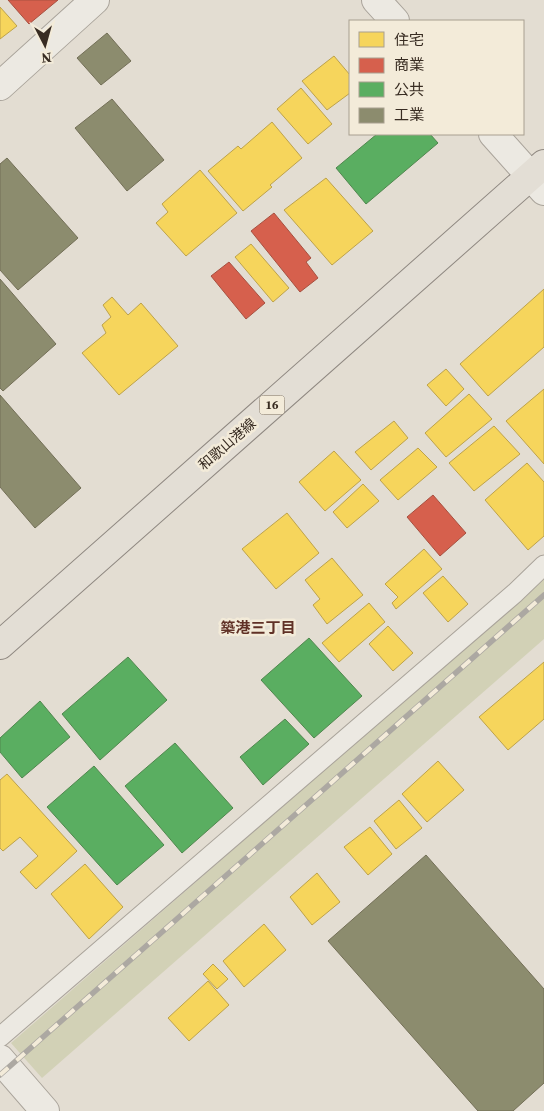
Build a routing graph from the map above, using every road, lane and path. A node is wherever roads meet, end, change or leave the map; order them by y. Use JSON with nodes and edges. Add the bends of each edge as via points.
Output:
{"nodes":[{"id":1,"x":95,"y":0,"type":"edge"},
{"id":2,"x":376,"y":0,"type":"edge"},
{"id":3,"x":394,"y":20,"type":"edge"},
{"id":4,"x":0,"y":86,"type":"edge"},
{"id":5,"x":494,"y":135,"type":"edge"},
{"id":6,"x":539,"y":177,"type":"edge"},
{"id":7,"x":544,"y":565,"type":"edge"},
{"id":8,"x":0,"y":645,"type":"edge"},
{"id":9,"x":0,"y":1037,"type":"edge"},
{"id":10,"x":0,"y":1059,"type":"edge"},
{"id":11,"x":44,"y":1110,"type":"edge"}],
"edges":[{"from":1,"to":4,"type":"street"},
{"from":2,"to":3,"type":"street"},
{"from":5,"to":6,"type":"street"},
{"from":6,"to":8,"type":"main road","name":"和歌山港線","number":"16"},
{"from":7,"to":9,"type":"lane"},
{"from":10,"to":11,"type":"street"}]}
